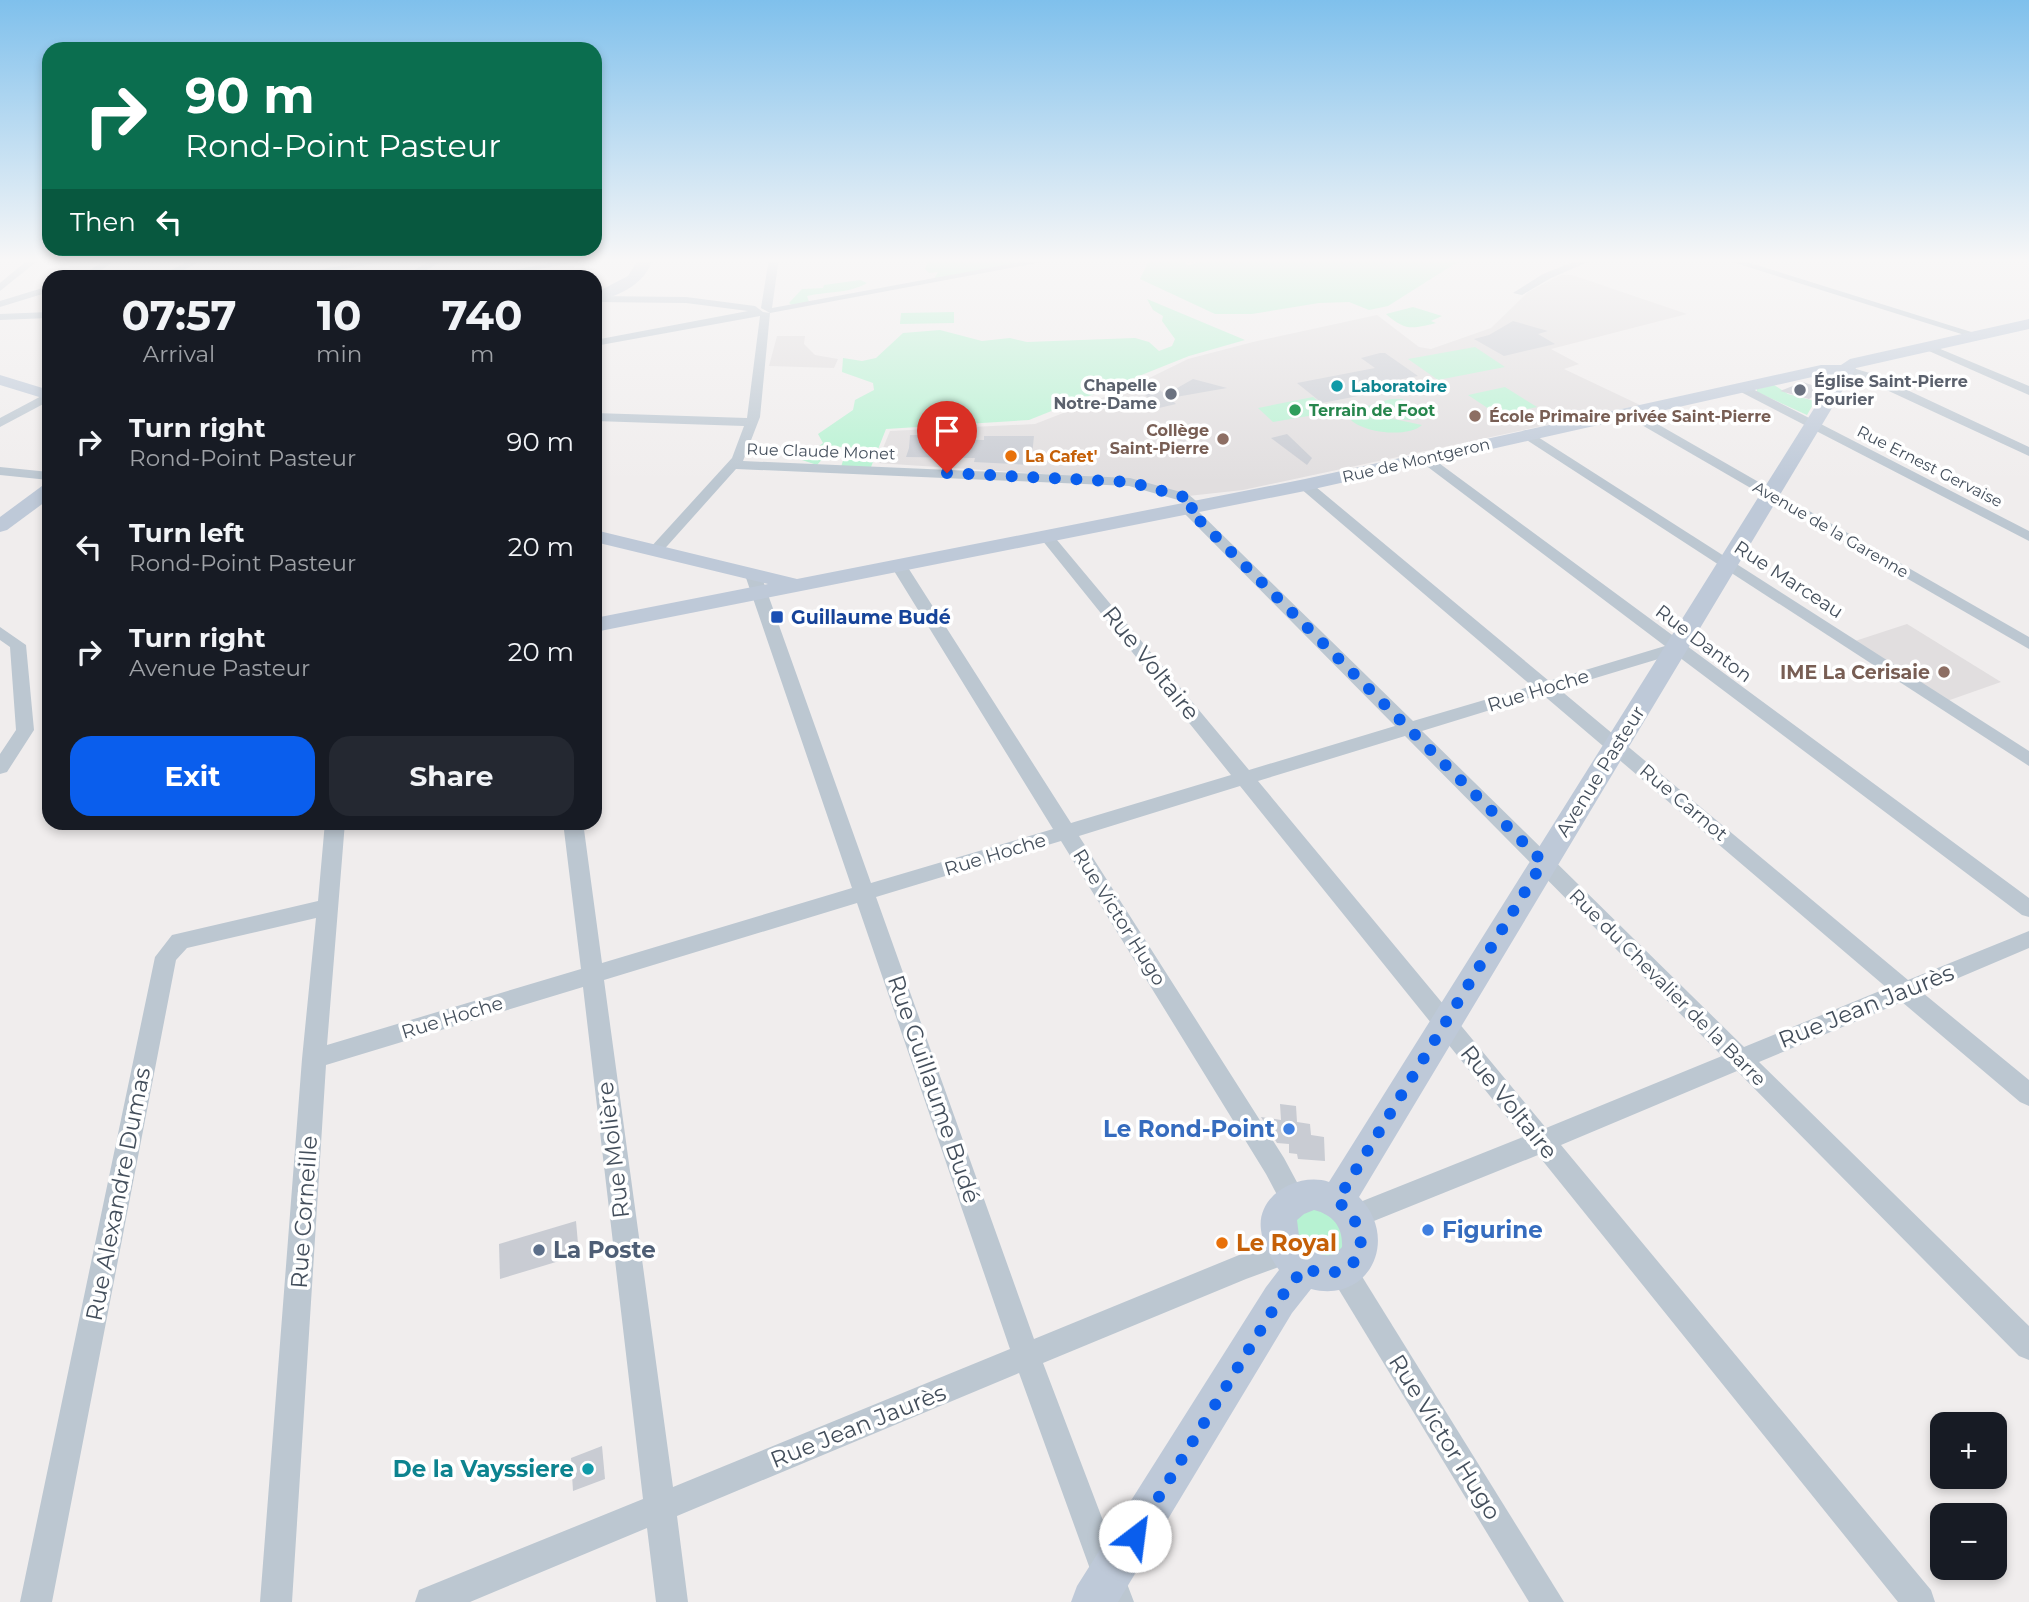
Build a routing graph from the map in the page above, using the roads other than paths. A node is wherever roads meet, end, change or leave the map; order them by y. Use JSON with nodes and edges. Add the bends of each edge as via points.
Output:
{"nodes":[{"id":1,"x":649,"y":333,"type":"edge"},
{"id":2,"x":763,"y":333,"type":"edge"},
{"id":3,"x":1968,"y":333,"type":"edge"},
{"id":4,"x":1986,"y":333,"type":"edge"},
{"id":5,"x":1975,"y":335,"type":"junction"},
{"id":6,"x":602,"y":342,"type":"edge"},
{"id":7,"x":1926,"y":346,"type":"junction"},
{"id":8,"x":1846,"y":370,"type":"junction"},
{"id":9,"x":0,"y":380,"type":"edge"},
{"id":10,"x":1741,"y":387,"type":"junction"},
{"id":11,"x":2029,"y":391,"type":"edge"},
{"id":12,"x":42,"y":394,"type":"edge"},
{"id":13,"x":42,"y":400,"type":"edge"},
{"id":14,"x":1633,"y":414,"type":"junction"},
{"id":15,"x":602,"y":417,"type":"edge"},
{"id":16,"x":753,"y":422,"type":"junction"},
{"id":17,"x":0,"y":423,"type":"edge"},
{"id":18,"x":1813,"y":425,"type":"junction"},
{"id":19,"x":1527,"y":434,"type":"junction"},
{"id":20,"x":2029,"y":452,"type":"edge"},
{"id":21,"x":1423,"y":458,"type":"junction"},
{"id":22,"x":733,"y":465,"type":"junction"},
{"id":23,"x":0,"y":471,"type":"edge"},
{"id":24,"x":42,"y":475,"type":"edge"},
{"id":25,"x":1305,"y":485,"type":"junction"},
{"id":26,"x":1770,"y":493,"type":"junction"},
{"id":27,"x":42,"y":496,"type":"edge"},
{"id":28,"x":1192,"y":508,"type":"junction"},
{"id":29,"x":0,"y":526,"type":"edge"},
{"id":30,"x":1047,"y":537,"type":"junction"},
{"id":31,"x":2029,"y":537,"type":"edge"},
{"id":32,"x":602,"y":539,"type":"edge"},
{"id":33,"x":655,"y":551,"type":"junction"},
{"id":34,"x":1727,"y":564,"type":"junction"},
{"id":35,"x":899,"y":566,"type":"junction"},
{"id":36,"x":756,"y":584,"type":"junction"},
{"id":37,"x":602,"y":623,"type":"edge"},
{"id":38,"x":0,"y":632,"type":"edge"},
{"id":39,"x":2029,"y":644,"type":"edge"},
{"id":40,"x":1676,"y":649,"type":"junction"},
{"id":41,"x":1548,"y":688,"type":"junction"},
{"id":42,"x":1409,"y":729,"type":"junction"},
{"id":43,"x":1617,"y":745,"type":"junction"},
{"id":44,"x":2029,"y":760,"type":"edge"},
{"id":45,"x":0,"y":768,"type":"edge"},
{"id":46,"x":1245,"y":778,"type":"junction"},
{"id":47,"x":334,"y":830,"type":"edge"},
{"id":48,"x":574,"y":830,"type":"edge"},
{"id":49,"x":1066,"y":832,"type":"junction"},
{"id":50,"x":1543,"y":862,"type":"junction"},
{"id":51,"x":866,"y":893,"type":"junction"},
{"id":52,"x":328,"y":907,"type":"junction"},
{"id":53,"x":2029,"y":909,"type":"edge"},
{"id":54,"x":2029,"y":939,"type":"edge"},
{"id":55,"x":592,"y":974,"type":"junction"},
{"id":56,"x":1906,"y":991,"type":"junction"},
{"id":57,"x":1445,"y":1023,"type":"junction"},
{"id":58,"x":1740,"y":1058,"type":"junction"},
{"id":59,"x":314,"y":1059,"type":"junction"},
{"id":60,"x":2029,"y":1095,"type":"edge"},
{"id":61,"x":1541,"y":1142,"type":"junction"},
{"id":62,"x":1293,"y":1199,"type":"junction"},
{"id":63,"x":1345,"y":1209,"type":"junction"},
{"id":64,"x":1295,"y":1260,"type":"junction"},
{"id":65,"x":1343,"y":1270,"type":"junction"},
{"id":66,"x":2029,"y":1346,"type":"edge"},
{"id":67,"x":1028,"y":1356,"type":"junction"},
{"id":68,"x":661,"y":1507,"type":"junction"},
{"id":69,"x":1107,"y":1593,"type":"edge"},
{"id":70,"x":36,"y":1602,"type":"edge"},
{"id":71,"x":276,"y":1602,"type":"edge"},
{"id":72,"x":431,"y":1602,"type":"edge"},
{"id":73,"x":672,"y":1602,"type":"edge"},
{"id":74,"x":1548,"y":1602,"type":"edge"},
{"id":75,"x":1919,"y":1602,"type":"edge"}],
"edges":[{"from":1,"to":6,"type":"street"},
{"from":2,"to":16,"type":"street"},
{"from":3,"to":5,"type":"street"},
{"from":4,"to":5,"type":"street","name":"Rue de Montgeron"},
{"from":5,"to":7,"type":"street","name":"Rue de Montgeron"},
{"from":7,"to":8,"type":"street","name":"Rue de Montgeron","via":[[1854,362]]},
{"from":7,"to":11,"type":"street"},
{"from":8,"to":10,"type":"street","name":"Rue de Montgeron","via":[[1826,369]]},
{"from":8,"to":18,"type":"street","name":"Avenue Pasteur"},
{"from":8,"to":20,"type":"street"},
{"from":9,"to":12,"type":"street"},
{"from":10,"to":14,"type":"street","name":"Rue de Montgeron"},
{"from":10,"to":18,"type":"street","name":"Rue Ernest Gervaise"},
{"from":13,"to":17,"type":"street"},
{"from":14,"to":19,"type":"street","name":"Rue de Montgeron"},
{"from":14,"to":26,"type":"street","name":"Avenue de la Garenne"},
{"from":15,"to":16,"type":"street"},
{"from":16,"to":22,"type":"street"},
{"from":18,"to":26,"type":"street","name":"Avenue Pasteur"},
{"from":18,"to":31,"type":"street","name":"Rue Ernest Gervaise"},
{"from":19,"to":21,"type":"street","name":"Rue de Montgeron"},
{"from":19,"to":34,"type":"street","name":"Rue Marceau"},
{"from":21,"to":25,"type":"street","name":"Rue de Montgeron"},
{"from":21,"to":40,"type":"street","name":"Rue Danton"},
{"from":22,"to":28,"type":"street","name":"Rue Claude Monet","via":[[1130,482],[1184,497]]},
{"from":22,"to":33,"type":"street"},
{"from":23,"to":24,"type":"street"},
{"from":25,"to":28,"type":"street","name":"Rue de Montgeron"},
{"from":25,"to":41,"type":"street","name":"Rue Carnot"},
{"from":26,"to":34,"type":"street","name":"Avenue Pasteur"},
{"from":26,"to":39,"type":"street","name":"Avenue de la Garenne"},
{"from":27,"to":29,"type":"street"},
{"from":28,"to":30,"type":"street","name":"Rue de Montgeron"},
{"from":28,"to":42,"type":"street","name":"Rue du Chevalier de la Barre"},
{"from":30,"to":35,"type":"street","name":"Rue de Montgeron"},
{"from":30,"to":46,"type":"street","name":"Rue Voltaire"},
{"from":32,"to":33,"type":"street"},
{"from":33,"to":36,"type":"street"},
{"from":34,"to":40,"type":"street","name":"Avenue Pasteur"},
{"from":34,"to":44,"type":"street","name":"Rue Marceau"},
{"from":35,"to":36,"type":"street","name":"Rue de Montgeron","via":[[797,585]]},
{"from":35,"to":49,"type":"street","name":"Rue Victor Hugo"},
{"from":36,"to":37,"type":"street","name":"Rue de Montgeron"},
{"from":36,"to":51,"type":"street","name":"Rue Guillaume Budé"},
{"from":38,"to":45,"type":"street","via":[[18,645],[25,730]]},
{"from":40,"to":41,"type":"street","name":"Rue Hoche"},
{"from":40,"to":43,"type":"street","name":"Avenue Pasteur"},
{"from":40,"to":53,"type":"street","name":"Rue Danton"},
{"from":41,"to":42,"type":"street","name":"Rue Hoche"},
{"from":41,"to":43,"type":"street","name":"Rue Carnot"},
{"from":42,"to":46,"type":"street","name":"Rue Hoche"},
{"from":42,"to":50,"type":"street","name":"Rue du Chevalier de la Barre"},
{"from":43,"to":50,"type":"street","name":"Avenue Pasteur"},
{"from":43,"to":56,"type":"street","name":"Rue Carnot"},
{"from":46,"to":49,"type":"street","name":"Rue Hoche"},
{"from":46,"to":57,"type":"street","name":"Rue Voltaire"},
{"from":47,"to":52,"type":"street","name":"Rue Corneille"},
{"from":48,"to":55,"type":"street","name":"Rue Molière"},
{"from":49,"to":51,"type":"street","name":"Rue Hoche"},
{"from":49,"to":62,"type":"street","name":"Rue Victor Hugo"},
{"from":50,"to":57,"type":"street","name":"Avenue Pasteur"},
{"from":50,"to":58,"type":"street","name":"Rue du Chevalier de la Barre"},
{"from":51,"to":55,"type":"street","name":"Rue Hoche"},
{"from":51,"to":67,"type":"street","name":"Rue Guillaume Budé"},
{"from":52,"to":59,"type":"street","name":"Rue Corneille"},
{"from":52,"to":70,"type":"street","name":"Rue Alexandre Dumas","via":[[180,941],[166,957]]},
{"from":54,"to":56,"type":"street","name":"Rue Jean Jaurès"},
{"from":55,"to":59,"type":"street","name":"Rue Hoche"},
{"from":55,"to":68,"type":"street","name":"Rue Molière"},
{"from":56,"to":58,"type":"street","name":"Rue Jean Jaurès"},
{"from":56,"to":60,"type":"street","name":"Rue Carnot"},
{"from":57,"to":61,"type":"street","name":"Rue Voltaire"},
{"from":57,"to":63,"type":"street","name":"Avenue Pasteur"},
{"from":58,"to":61,"type":"street","name":"Rue Jean Jaurès"},
{"from":58,"to":66,"type":"street","name":"Rue du Chevalier de la Barre"},
{"from":59,"to":71,"type":"street","name":"Rue Corneille"},
{"from":61,"to":63,"type":"street","name":"Rue Jean Jaurès"},
{"from":61,"to":75,"type":"street","name":"Rue Voltaire"},
{"from":62,"to":63,"type":"street","via":[[1314,1194]]},
{"from":62,"to":64,"type":"street","via":[[1284,1207],[1277,1228]]},
{"from":63,"to":65,"type":"street","via":[[1362,1241],[1353,1264]]},
{"from":64,"to":65,"type":"street","via":[[1331,1274]]},
{"from":64,"to":67,"type":"street","name":"Rue Jean Jaurès","via":[[1244,1266]]},
{"from":64,"to":69,"type":"street","via":[[1279,1300]]},
{"from":65,"to":74,"type":"street","name":"Rue Victor Hugo"},
{"from":67,"to":68,"type":"street","name":"Rue Jean Jaurès"},
{"from":67,"to":69,"type":"street","name":"Rue Guillaume Budé"},
{"from":68,"to":72,"type":"street","name":"Rue Jean Jaurès"},
{"from":68,"to":73,"type":"street","name":"Rue Molière"}]}
